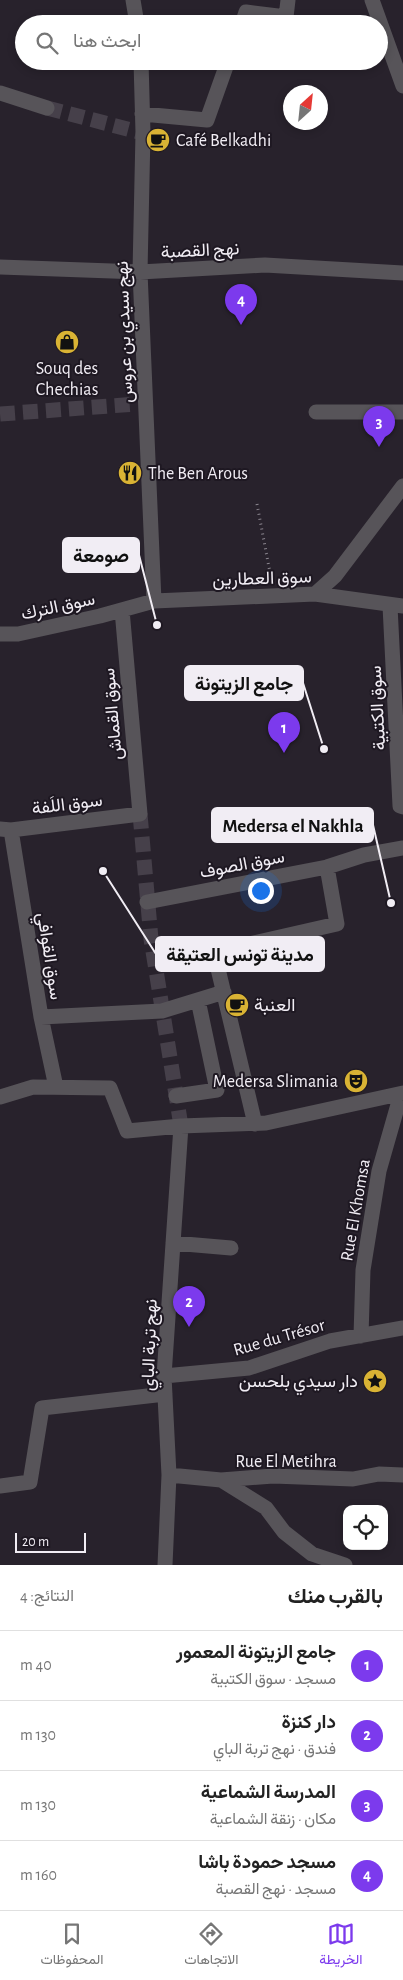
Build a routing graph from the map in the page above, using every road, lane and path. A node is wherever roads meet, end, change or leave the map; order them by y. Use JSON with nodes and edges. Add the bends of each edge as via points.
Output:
{"nodes":[{"id":1,"x":132,"y":0,"type":"edge"},
{"id":2,"x":288,"y":0,"type":"edge"},
{"id":3,"x":374,"y":1,"type":"edge"},
{"id":4,"x":135,"y":15,"type":"edge"},
{"id":5,"x":245,"y":15,"type":"edge"},
{"id":6,"x":270,"y":15,"type":"edge"},
{"id":7,"x":286,"y":15,"type":"edge"},
{"id":8,"x":379,"y":15,"type":"edge"},
{"id":9,"x":388,"y":42,"type":"edge"},
{"id":10,"x":141,"y":70,"type":"edge"},
{"id":11,"x":225,"y":70,"type":"edge"},
{"id":12,"x":403,"y":86,"type":"edge"},
{"id":13,"x":0,"y":93,"type":"edge"},
{"id":14,"x":47,"y":108,"type":"tunnel mouth"},
{"id":15,"x":142,"y":114,"type":"junction"},
{"id":16,"x":0,"y":267,"type":"edge"},
{"id":17,"x":140,"y":272,"type":"junction"},
{"id":18,"x":403,"y":273,"type":"edge"},
{"id":19,"x":316,"y":412,"type":"dead end"},
{"id":20,"x":403,"y":412,"type":"edge"},
{"id":21,"x":403,"y":486,"type":"edge"},
{"id":22,"x":257,"y":504,"type":"dead end"},
{"id":23,"x":316,"y":594,"type":"junction"},
{"id":24,"x":274,"y":596,"type":"junction"},
{"id":25,"x":154,"y":601,"type":"junction"},
{"id":26,"x":397,"y":606,"type":"edge"},
{"id":27,"x":122,"y":610,"type":"junction"},
{"id":28,"x":0,"y":634,"type":"edge"},
{"id":29,"x":400,"y":739,"type":"edge"},
{"id":30,"x":403,"y":806,"type":"edge"},
{"id":31,"x":140,"y":814,"type":"joint"},
{"id":32,"x":5,"y":830,"type":"edge"},
{"id":33,"x":403,"y":848,"type":"edge"},
{"id":34,"x":327,"y":867,"type":"junction"},
{"id":35,"x":147,"y":902,"type":"dead end"},
{"id":36,"x":224,"y":992,"type":"junction"},
{"id":37,"x":198,"y":1000,"type":"junction"},
{"id":38,"x":41,"y":1017,"type":"junction"},
{"id":39,"x":56,"y":1087,"type":"junction"},
{"id":40,"x":402,"y":1094,"type":"edge"},
{"id":41,"x":176,"y":1096,"type":"dead end"},
{"id":42,"x":0,"y":1097,"type":"edge"},
{"id":43,"x":255,"y":1124,"type":"junction"},
{"id":44,"x":181,"y":1126,"type":"junction"},
{"id":45,"x":173,"y":1243,"type":"junction"},
{"id":46,"x":231,"y":1248,"type":"dead end"},
{"id":47,"x":403,"y":1328,"type":"edge"},
{"id":48,"x":361,"y":1336,"type":"junction"},
{"id":49,"x":164,"y":1376,"type":"junction"},
{"id":50,"x":165,"y":1394,"type":"junction"},
{"id":51,"x":169,"y":1475,"type":"junction"},
{"id":52,"x":403,"y":1475,"type":"edge"},
{"id":53,"x":220,"y":1480,"type":"junction"},
{"id":54,"x":0,"y":1486,"type":"edge"},
{"id":55,"x":165,"y":1565,"type":"edge"},
{"id":56,"x":345,"y":1565,"type":"edge"}],
"edges":[{"from":1,"to":4,"type":"street"},
{"from":2,"to":7,"type":"street"},
{"from":3,"to":8,"type":"street"},
{"from":5,"to":6,"type":"street","via":[[246,12]]},
{"from":9,"to":12,"type":"street"},
{"from":10,"to":15,"type":"street","name":"نهج سيدي بن عروس"},
{"from":11,"to":15,"type":"street","via":[[207,120]]},
{"from":13,"to":14,"type":"street"},
{"from":15,"to":17,"type":"street","name":"نهج سيدي بن عروس"},
{"from":16,"to":17,"type":"street","name":"نهج القصبة"},
{"from":17,"to":18,"type":"street","name":"نهج القصبة","via":[[265,265]]},
{"from":17,"to":25,"type":"street","name":"نهج سيدي بن عروس","via":[[141,404]]},
{"from":19,"to":20,"type":"street"},
{"from":21,"to":23,"type":"street","via":[[335,576]]},
{"from":22,"to":24,"type":"path"},
{"from":23,"to":24,"type":"street","name":"سوق العطارين"},
{"from":23,"to":26,"type":"street","name":"سوق العطارين"},
{"from":24,"to":25,"type":"street","name":"سوق العطارين"},
{"from":25,"to":27,"type":"street","name":"سوق العطارين"},
{"from":26,"to":29,"type":"street","name":"سوق الكتبية"},
{"from":27,"to":28,"type":"street","name":"سوق الترك","via":[[18,634]]},
{"from":27,"to":31,"type":"street","name":"سوق القماش"},
{"from":29,"to":30,"type":"street","name":"سوق الكتبية","via":[[400,806]]},
{"from":31,"to":32,"type":"street","name":"سوق اللَفة"},
{"from":32,"to":38,"type":"street","name":"سوق القوافي"},
{"from":33,"to":34,"type":"street","name":"سوق الصوف","via":[[364,855]]},
{"from":34,"to":35,"type":"street","name":"سوق الصوف"},
{"from":34,"to":36,"type":"street","via":[[337,924],[214,952]]},
{"from":36,"to":37,"type":"street"},
{"from":36,"to":43,"type":"street"},
{"from":37,"to":38,"type":"street","via":[[162,1011]]},
{"from":37,"to":41,"type":"street","via":[[217,1090]]},
{"from":38,"to":39,"type":"street","name":"سوق القوافي"},
{"from":39,"to":42,"type":"street","via":[[33,1087]]},
{"from":39,"to":44,"type":"street","via":[[110,1088],[127,1131]]},
{"from":40,"to":43,"type":"street"},
{"from":40,"to":48,"type":"street","name":"Rue El Khomsa","via":[[378,1171],[362,1270]]},
{"from":43,"to":44,"type":"street"},
{"from":44,"to":45,"type":"street","name":"نهج تربة الباي"},
{"from":45,"to":46,"type":"street"},
{"from":45,"to":49,"type":"street","name":"نهج تربة الباي"},
{"from":47,"to":48,"type":"street","name":"Rue du Trésor"},
{"from":48,"to":49,"type":"street","name":"Rue du Trésor","via":[[330,1341],[249,1368]]},
{"from":49,"to":50,"type":"street","name":"نهج تربة الباي"},
{"from":50,"to":51,"type":"street","name":"نهج تربة الباي"},
{"from":50,"to":54,"type":"street","via":[[42,1408],[30,1482]]},
{"from":51,"to":53,"type":"street","name":"Rue El Metihra"},
{"from":51,"to":55,"type":"street","name":"نهج تربة الباي"},
{"from":52,"to":53,"type":"street","name":"Rue El Metihra","via":[[379,1474],[353,1479],[273,1476]]},
{"from":53,"to":56,"type":"street","via":[[266,1508],[284,1532],[312,1554]]}]}
